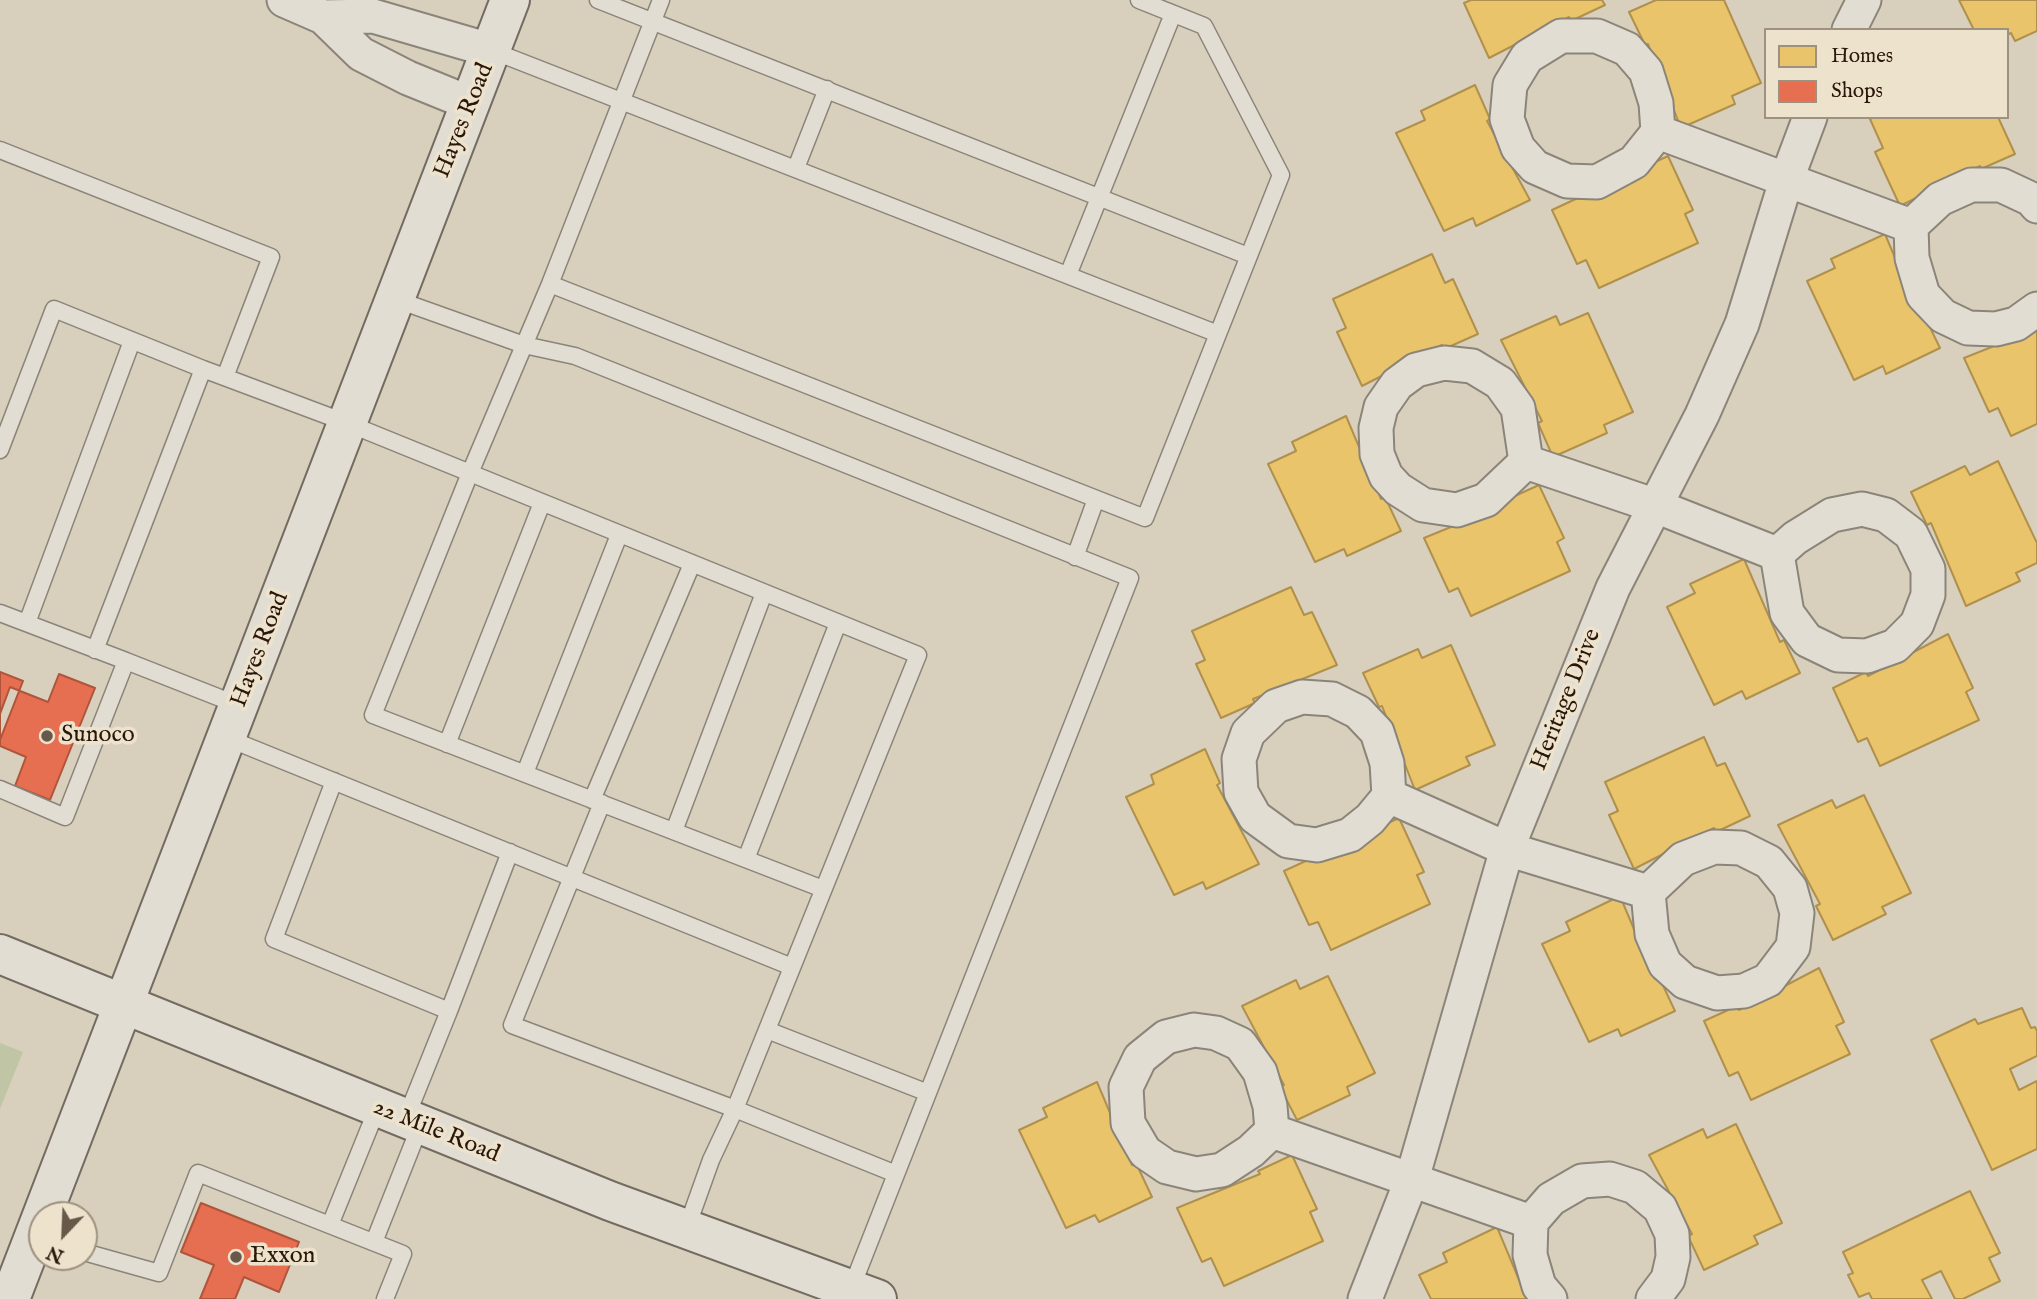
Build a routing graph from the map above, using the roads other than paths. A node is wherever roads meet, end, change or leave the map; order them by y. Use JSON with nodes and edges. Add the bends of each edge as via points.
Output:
{"nodes":[{"id":1,"x":284,"y":0,"type":"edge"},
{"id":2,"x":510,"y":0,"type":"edge"},
{"id":3,"x":598,"y":0,"type":"edge"},
{"id":4,"x":661,"y":0,"type":"edge"},
{"id":5,"x":1139,"y":0,"type":"edge"},
{"id":6,"x":1864,"y":0,"type":"edge"},
{"id":7,"x":1173,"y":14,"type":"junction"},
{"id":8,"x":323,"y":18,"type":"junction"},
{"id":9,"x":653,"y":22,"type":"junction"},
{"id":10,"x":1850,"y":28,"type":"edge"},
{"id":11,"x":493,"y":51,"type":"junction"},
{"id":12,"x":827,"y":89,"type":"junction"},
{"id":13,"x":623,"y":100,"type":"junction"},
{"id":14,"x":472,"y":104,"type":"junction"},
{"id":15,"x":1809,"y":119,"type":"edge"},
{"id":16,"x":1658,"y":132,"type":"junction"},
{"id":17,"x":0,"y":150,"type":"edge"},
{"id":18,"x":796,"y":168,"type":"junction"},
{"id":19,"x":1786,"y":181,"type":"junction"},
{"id":20,"x":1099,"y":197,"type":"junction"},
{"id":21,"x":2037,"y":206,"type":"edge"},
{"id":22,"x":1911,"y":226,"type":"junction"},
{"id":23,"x":1248,"y":256,"type":"junction"},
{"id":24,"x":1068,"y":275,"type":"junction"},
{"id":25,"x":550,"y":284,"type":"junction"},
{"id":26,"x":395,"y":299,"type":"junction"},
{"id":27,"x":2037,"y":309,"type":"edge"},
{"id":28,"x":1218,"y":334,"type":"junction"},
{"id":29,"x":132,"y":341,"type":"junction"},
{"id":30,"x":524,"y":345,"type":"junction"},
{"id":31,"x":203,"y":369,"type":"junction"},
{"id":32,"x":225,"y":377,"type":"junction"},
{"id":33,"x":347,"y":424,"type":"junction"},
{"id":34,"x":0,"y":450,"type":"edge"},
{"id":35,"x":1526,"y":462,"type":"junction"},
{"id":36,"x":470,"y":473,"type":"junction"},
{"id":37,"x":1096,"y":499,"type":"junction"},
{"id":38,"x":542,"y":503,"type":"junction"},
{"id":39,"x":1653,"y":505,"type":"junction"},
{"id":40,"x":619,"y":535,"type":"junction"},
{"id":41,"x":1777,"y":554,"type":"junction"},
{"id":42,"x":1075,"y":557,"type":"junction"},
{"id":43,"x":692,"y":564,"type":"junction"},
{"id":44,"x":764,"y":593,"type":"junction"},
{"id":45,"x":0,"y":613,"type":"edge"},
{"id":46,"x":27,"y":623,"type":"junction"},
{"id":47,"x":838,"y":623,"type":"junction"},
{"id":48,"x":95,"y":650,"type":"junction"},
{"id":49,"x":127,"y":661,"type":"junction"},
{"id":50,"x":233,"y":722,"type":"junction"},
{"id":51,"x":447,"y":744,"type":"junction"},
{"id":52,"x":524,"y":773,"type":"junction"},
{"id":53,"x":334,"y":781,"type":"junction"},
{"id":54,"x":0,"y":789,"type":"edge"},
{"id":55,"x":1389,"y":796,"type":"junction"},
{"id":56,"x":597,"y":802,"type":"junction"},
{"id":57,"x":674,"y":831,"type":"junction"},
{"id":58,"x":1507,"y":849,"type":"junction"},
{"id":59,"x":510,"y":852,"type":"junction"},
{"id":60,"x":746,"y":859,"type":"junction"},
{"id":61,"x":573,"y":877,"type":"junction"},
{"id":62,"x":823,"y":889,"type":"junction"},
{"id":63,"x":1648,"y":892,"type":"junction"},
{"id":64,"x":0,"y":954,"type":"edge"},
{"id":65,"x":792,"y":967,"type":"junction"},
{"id":66,"x":122,"y":1004,"type":"junction"},
{"id":67,"x":449,"y":1011,"type":"junction"},
{"id":68,"x":767,"y":1030,"type":"junction"},
{"id":69,"x":928,"y":1093,"type":"junction"},
{"id":70,"x":735,"y":1109,"type":"junction"},
{"id":71,"x":401,"y":1118,"type":"junction"},
{"id":72,"x":1272,"y":1131,"type":"junction"},
{"id":73,"x":897,"y":1174,"type":"junction"},
{"id":74,"x":1412,"y":1179,"type":"junction"},
{"id":75,"x":50,"y":1201,"type":"edge"},
{"id":76,"x":1531,"y":1222,"type":"junction"},
{"id":77,"x":330,"y":1225,"type":"junction"},
{"id":78,"x":686,"y":1230,"type":"junction"},
{"id":79,"x":374,"y":1242,"type":"junction"},
{"id":80,"x":98,"y":1256,"type":"edge"},
{"id":81,"x":28,"y":1257,"type":"edge"},
{"id":82,"x":864,"y":1294,"type":"edge"},
{"id":83,"x":10,"y":1299,"type":"edge"},
{"id":84,"x":385,"y":1299,"type":"edge"},
{"id":85,"x":1365,"y":1299,"type":"edge"},
{"id":86,"x":1550,"y":1299,"type":"edge"},
{"id":87,"x":1653,"y":1299,"type":"edge"}],
"edges":[{"from":1,"to":8,"type":"street"},
{"from":2,"to":11,"type":"main road","name":"Hayes Road"},
{"from":3,"to":9,"type":"lane"},
{"from":4,"to":9,"type":"lane"},
{"from":5,"to":7,"type":"lane"},
{"from":6,"to":10,"type":"street"},
{"from":7,"to":20,"type":"lane"},
{"from":7,"to":23,"type":"lane","via":[[1204,26],[1281,175]]},
{"from":8,"to":11,"type":"street","via":[[373,16]]},
{"from":8,"to":14,"type":"street","via":[[361,54]]},
{"from":9,"to":12,"type":"lane"},
{"from":9,"to":13,"type":"lane"},
{"from":11,"to":13,"type":"lane"},
{"from":11,"to":14,"type":"main road","name":"Hayes Road"},
{"from":12,"to":18,"type":"lane"},
{"from":12,"to":20,"type":"lane"},
{"from":13,"to":18,"type":"lane"},
{"from":13,"to":25,"type":"lane"},
{"from":14,"to":26,"type":"main road","name":"Hayes Road"},
{"from":15,"to":19,"type":"street","name":"Heritage Drive"},
{"from":16,"to":16,"type":"street","via":[[1656,103],[1646,71],[1627,49],[1597,36],[1560,36],[1527,57],[1510,85],[1507,119],[1518,148],[1535,167],[1567,181],[1597,181],[1634,162]]},
{"from":16,"to":19,"type":"street"},
{"from":17,"to":32,"type":"lane","via":[[271,257]]},
{"from":18,"to":24,"type":"lane"},
{"from":19,"to":22,"type":"street"},
{"from":19,"to":39,"type":"street","name":"Heritage Drive","via":[[1742,324],[1702,415]]},
{"from":20,"to":23,"type":"lane"},
{"from":20,"to":24,"type":"lane"},
{"from":21,"to":22,"type":"street","via":[[2001,185],[1971,185],[1940,200]]},
{"from":22,"to":27,"type":"street","via":[[1912,258],[1923,295],[1943,316],[1968,328],[1996,329],[2016,324]]},
{"from":23,"to":28,"type":"lane"},
{"from":24,"to":28,"type":"lane"},
{"from":25,"to":30,"type":"lane"},
{"from":25,"to":37,"type":"lane"},
{"from":26,"to":30,"type":"lane"},
{"from":26,"to":33,"type":"main road","name":"Hayes Road"},
{"from":28,"to":37,"type":"lane","via":[[1145,517]]},
{"from":29,"to":31,"type":"lane"},
{"from":29,"to":34,"type":"lane","via":[[54,309]]},
{"from":29,"to":46,"type":"lane"},
{"from":30,"to":36,"type":"lane"},
{"from":30,"to":42,"type":"lane","via":[[575,356]]},
{"from":31,"to":32,"type":"lane"},
{"from":31,"to":48,"type":"lane"},
{"from":32,"to":33,"type":"lane"},
{"from":33,"to":36,"type":"lane"},
{"from":33,"to":50,"type":"main road","name":"Hayes Road"},
{"from":35,"to":35,"type":"street","via":[[1518,408],[1500,383],[1472,366],[1444,363],[1416,370],[1397,384],[1381,407],[1377,454],[1398,489],[1423,505],[1457,510],[1486,500]]},
{"from":35,"to":39,"type":"street"},
{"from":36,"to":38,"type":"lane"},
{"from":36,"to":51,"type":"lane","via":[[373,715]]},
{"from":37,"to":42,"type":"lane"},
{"from":38,"to":40,"type":"lane"},
{"from":38,"to":51,"type":"lane"},
{"from":39,"to":41,"type":"street"},
{"from":39,"to":58,"type":"street","name":"Heritage Drive","via":[[1608,600]]},
{"from":40,"to":43,"type":"lane"},
{"from":40,"to":52,"type":"lane"},
{"from":41,"to":41,"type":"street","via":[[1787,613],[1807,640],[1838,655],[1867,656],[1895,646],[1917,624],[1928,595],[1928,569],[1911,534],[1886,515],[1862,509],[1832,515]]},
{"from":42,"to":69,"type":"lane","via":[[1130,578]]},
{"from":43,"to":44,"type":"lane"},
{"from":43,"to":56,"type":"lane"},
{"from":44,"to":47,"type":"lane"},
{"from":44,"to":57,"type":"lane"},
{"from":45,"to":46,"type":"lane"},
{"from":46,"to":48,"type":"lane"},
{"from":47,"to":60,"type":"lane"},
{"from":47,"to":62,"type":"lane","via":[[918,655]]},
{"from":48,"to":49,"type":"lane"},
{"from":49,"to":50,"type":"lane"},
{"from":49,"to":54,"type":"lane","via":[[65,817]]},
{"from":50,"to":53,"type":"lane"},
{"from":50,"to":66,"type":"main road","name":"Hayes Road"},
{"from":51,"to":52,"type":"lane"},
{"from":52,"to":56,"type":"lane"},
{"from":53,"to":59,"type":"lane"},
{"from":53,"to":67,"type":"lane","via":[[274,939]]},
{"from":55,"to":55,"type":"street","via":[[1387,763],[1377,733],[1358,712],[1332,699],[1303,697],[1276,706],[1248,733],[1239,759],[1241,792],[1255,817],[1288,841],[1317,845],[1350,835]]},
{"from":55,"to":58,"type":"street"},
{"from":56,"to":57,"type":"lane"},
{"from":56,"to":61,"type":"lane"},
{"from":57,"to":60,"type":"lane"},
{"from":58,"to":63,"type":"street"},
{"from":58,"to":74,"type":"street","name":"Heritage Drive"},
{"from":59,"to":61,"type":"lane"},
{"from":59,"to":67,"type":"lane"},
{"from":60,"to":62,"type":"lane"},
{"from":61,"to":65,"type":"lane"},
{"from":61,"to":70,"type":"lane","via":[[512,1025]]},
{"from":62,"to":65,"type":"lane"},
{"from":63,"to":63,"type":"street","via":[[1651,934],[1665,964],[1685,982],[1717,993],[1744,991],[1768,980],[1793,947],[1797,914],[1790,888],[1769,862],[1741,848],[1714,847],[1683,859]]},
{"from":64,"to":66,"type":"main road","name":"22 Mile Road"},
{"from":65,"to":68,"type":"lane"},
{"from":66,"to":71,"type":"main road","name":"22 Mile Road"},
{"from":66,"to":75,"type":"main road","name":"Hayes Road"},
{"from":67,"to":71,"type":"lane"},
{"from":68,"to":69,"type":"lane"},
{"from":68,"to":70,"type":"lane"},
{"from":69,"to":73,"type":"lane"},
{"from":70,"to":73,"type":"lane"},
{"from":70,"to":78,"type":"lane"},
{"from":71,"to":77,"type":"lane"},
{"from":71,"to":78,"type":"main road","name":"22 Mile Road"},
{"from":71,"to":79,"type":"lane"},
{"from":72,"to":72,"type":"street","via":[[1260,1072],[1240,1044],[1216,1032],[1194,1030],[1166,1037],[1140,1058],[1126,1087],[1128,1123],[1145,1152],[1167,1167],[1196,1174],[1222,1170]]},
{"from":72,"to":74,"type":"street"},
{"from":73,"to":82,"type":"lane"},
{"from":74,"to":76,"type":"street"},
{"from":74,"to":85,"type":"street","name":"Heritage Drive"},
{"from":76,"to":86,"type":"street","via":[[1530,1255],[1539,1286]]},
{"from":76,"to":87,"type":"street","via":[[1551,1199],[1582,1181],[1610,1179],[1634,1186],[1660,1208],[1672,1234],[1668,1279]]},
{"from":77,"to":79,"type":"lane"},
{"from":77,"to":80,"type":"lane","via":[[198,1173],[159,1273]]},
{"from":78,"to":82,"type":"main road","name":"22 Mile Road"},
{"from":79,"to":84,"type":"lane","via":[[403,1254]]},
{"from":81,"to":83,"type":"main road","name":"Hayes Road"}]}
